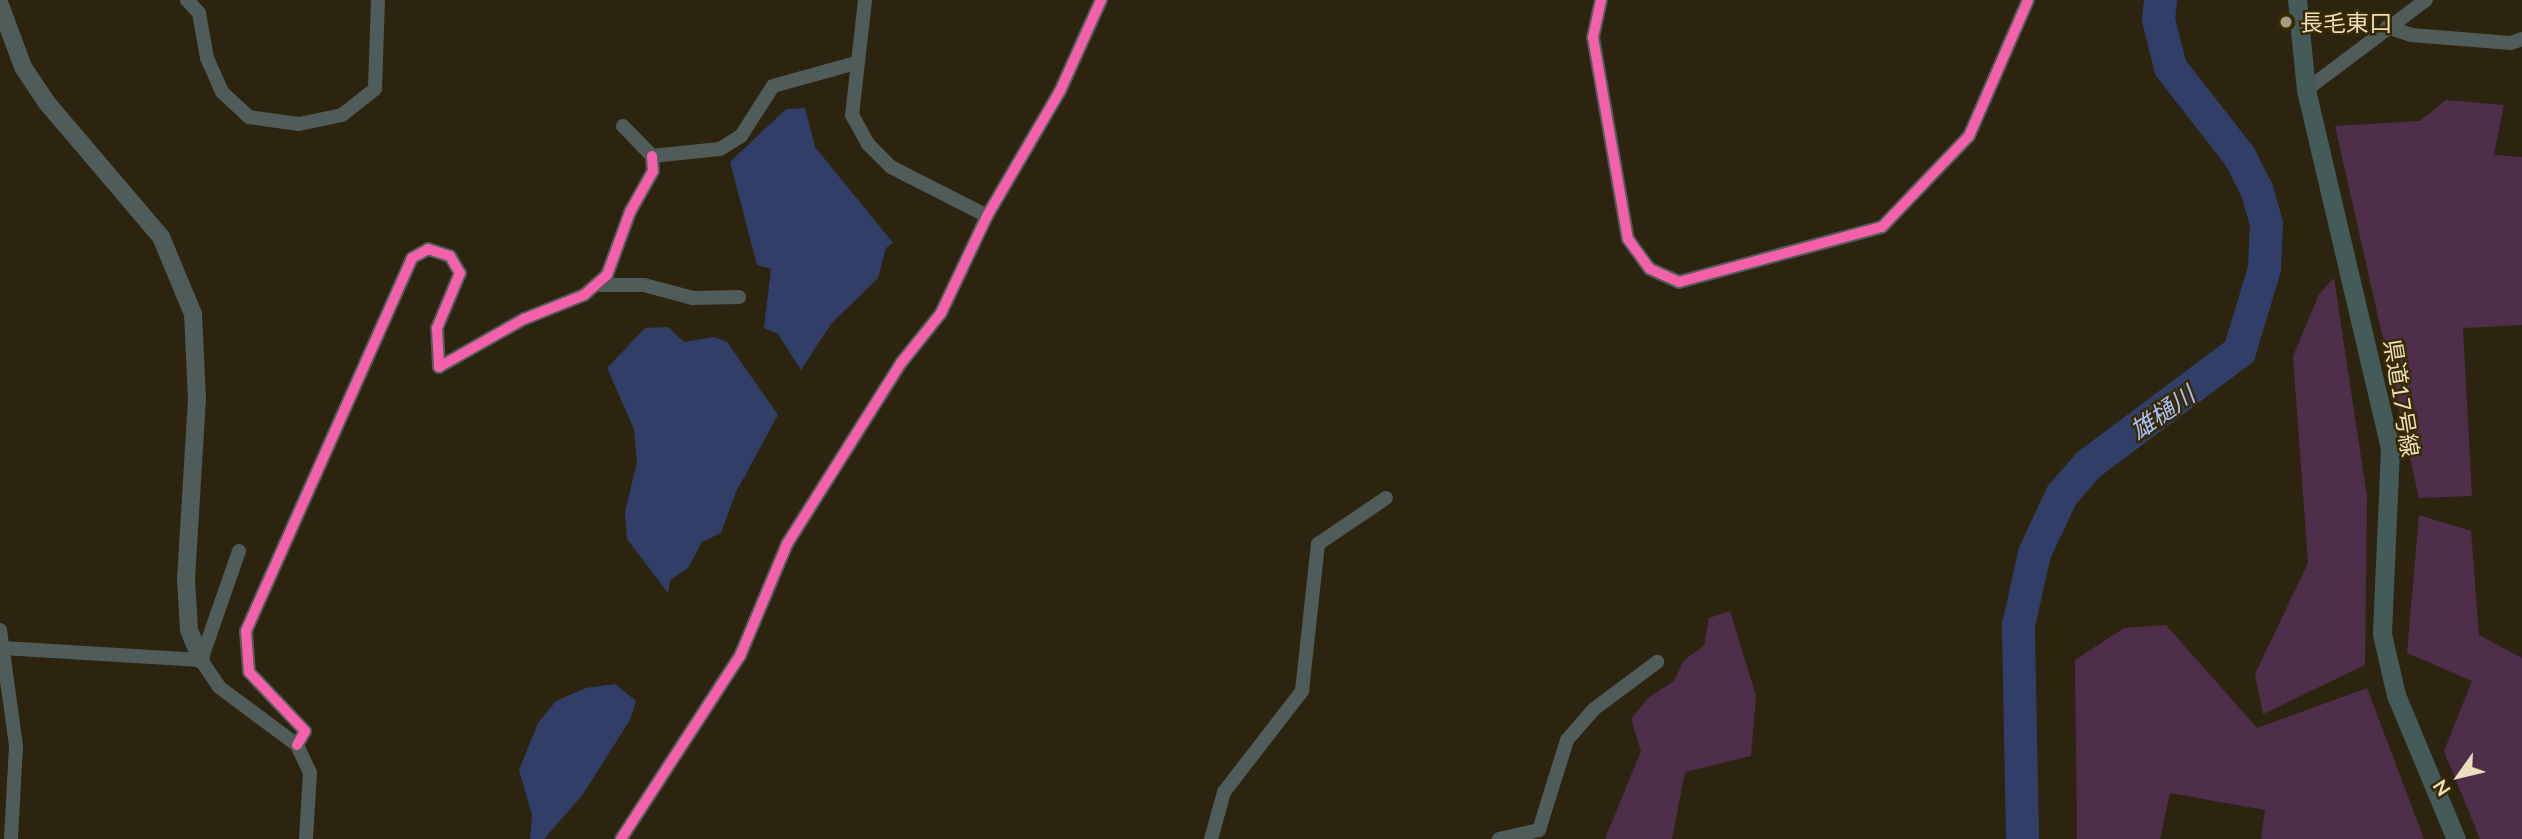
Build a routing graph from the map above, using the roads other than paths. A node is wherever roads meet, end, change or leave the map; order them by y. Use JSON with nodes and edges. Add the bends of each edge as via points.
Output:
{"nodes":[{"id":1,"x":187,"y":0,"type":"edge"},
{"id":2,"x":378,"y":0,"type":"edge"},
{"id":3,"x":865,"y":0,"type":"edge"},
{"id":4,"x":1101,"y":0,"type":"edge"},
{"id":5,"x":1601,"y":0,"type":"edge"},
{"id":6,"x":2028,"y":0,"type":"edge"},
{"id":7,"x":2297,"y":0,"type":"edge"},
{"id":8,"x":2426,"y":0,"type":"edge"},
{"id":9,"x":0,"y":5,"type":"edge"},
{"id":10,"x":2387,"y":27,"type":"junction"},
{"id":11,"x":2522,"y":39,"type":"edge"},
{"id":12,"x":856,"y":63,"type":"junction"},
{"id":13,"x":2306,"y":90,"type":"junction"},
{"id":14,"x":623,"y":126,"type":"dead end"},
{"id":15,"x":652,"y":156,"type":"junction"},
{"id":16,"x":987,"y":216,"type":"junction"},
{"id":17,"x":596,"y":285,"type":"junction"},
{"id":18,"x":739,"y":297,"type":"dead end"},
{"id":19,"x":1386,"y":498,"type":"dead end"},
{"id":20,"x":239,"y":551,"type":"dead end"},
{"id":21,"x":0,"y":630,"type":"edge"},
{"id":22,"x":3,"y":648,"type":"junction"},
{"id":23,"x":201,"y":660,"type":"junction"},
{"id":24,"x":1657,"y":662,"type":"dead end"},
{"id":25,"x":297,"y":745,"type":"junction"},
{"id":26,"x":11,"y":839,"type":"edge"},
{"id":27,"x":306,"y":839,"type":"edge"},
{"id":28,"x":621,"y":839,"type":"edge"},
{"id":29,"x":1211,"y":839,"type":"edge"},
{"id":30,"x":1499,"y":839,"type":"edge"},
{"id":31,"x":2456,"y":839,"type":"edge"}],
"edges":[{"from":1,"to":2,"type":"street","via":[[200,13],[207,58],[222,92],[249,117],[299,124],[342,115],[375,89]]},
{"from":3,"to":12,"type":"street"},
{"from":4,"to":16,"type":"street","via":[[1060,91]]},
{"from":5,"to":6,"type":"street","via":[[1593,37],[1628,239],[1650,269],[1679,282],[1882,227],[1969,136]]},
{"from":7,"to":13,"type":"main road","name":"県道17号線"},
{"from":8,"to":10,"type":"street"},
{"from":9,"to":23,"type":"street","via":[[23,67],[47,103],[160,237],[193,314],[197,399],[186,579],[189,630]]},
{"from":10,"to":11,"type":"street","via":[[2411,35],[2511,43]]},
{"from":10,"to":13,"type":"street"},
{"from":12,"to":15,"type":"street","via":[[773,86],[741,136],[720,149]]},
{"from":12,"to":16,"type":"street","via":[[852,115],[868,144],[891,167]]},
{"from":13,"to":31,"type":"main road","name":"県道17号線","via":[[2390,449],[2381,601],[2388,666]]},
{"from":14,"to":15,"type":"street"},
{"from":15,"to":17,"type":"street","via":[[653,171],[630,212],[607,275]]},
{"from":16,"to":28,"type":"street","via":[[941,313],[901,363],[787,544],[740,656]]},
{"from":17,"to":18,"type":"street","via":[[644,285],[693,298]]},
{"from":17,"to":25,"type":"street","via":[[439,367],[437,328],[460,273],[450,256],[428,249],[412,257],[246,631],[249,672],[305,731]]},
{"from":19,"to":29,"type":"street","via":[[1318,544],[1302,691],[1224,792]]},
{"from":20,"to":23,"type":"street"},
{"from":21,"to":22,"type":"street"},
{"from":22,"to":23,"type":"street"},
{"from":22,"to":26,"type":"street","via":[[16,746]]},
{"from":23,"to":25,"type":"street","via":[[219,687]]},
{"from":24,"to":30,"type":"street","via":[[1594,709],[1567,740],[1539,831]]},
{"from":25,"to":27,"type":"street","via":[[310,773]]}]}
